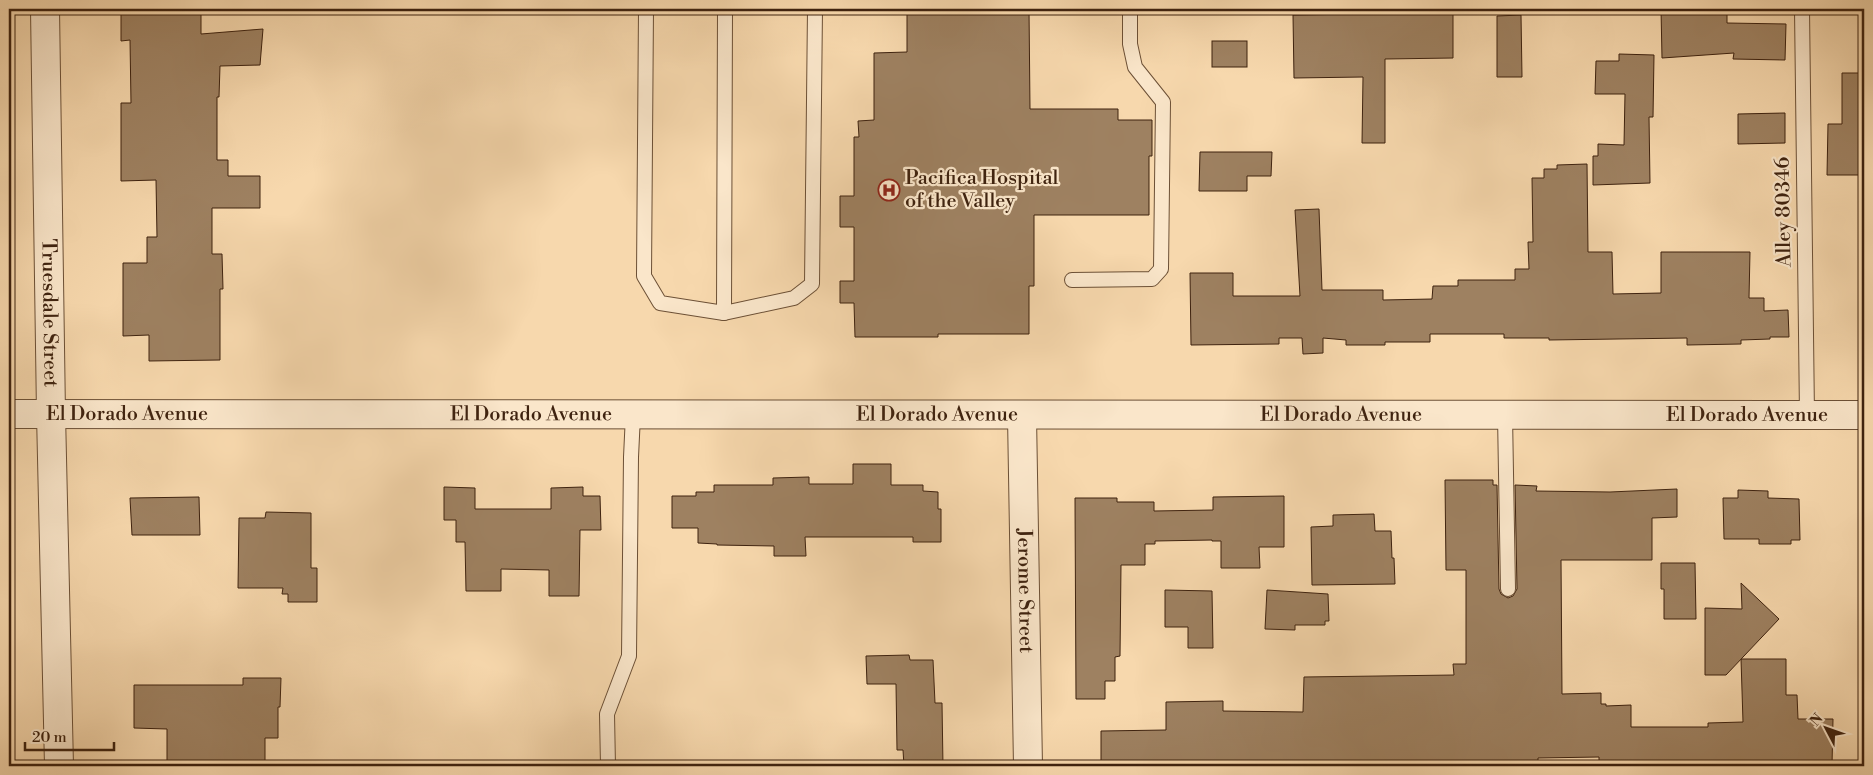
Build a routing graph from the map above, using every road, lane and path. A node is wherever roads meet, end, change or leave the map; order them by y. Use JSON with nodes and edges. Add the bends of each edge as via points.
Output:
{"nodes":[{"id":1,"x":45,"y":9,"type":"edge"},
{"id":2,"x":646,"y":9,"type":"edge"},
{"id":3,"x":725,"y":9,"type":"edge"},
{"id":4,"x":815,"y":9,"type":"edge"},
{"id":5,"x":1130,"y":9,"type":"edge"},
{"id":6,"x":1802,"y":9,"type":"edge"},
{"id":7,"x":1072,"y":280,"type":"dead end"},
{"id":8,"x":724,"y":313,"type":"junction"},
{"id":9,"x":9,"y":414,"type":"edge"},
{"id":10,"x":51,"y":414,"type":"junction"},
{"id":11,"x":633,"y":415,"type":"junction"},
{"id":12,"x":1505,"y":415,"type":"junction"},
{"id":13,"x":1807,"y":415,"type":"junction"},
{"id":14,"x":1864,"y":415,"type":"edge"},
{"id":15,"x":1022,"y":416,"type":"junction"},
{"id":16,"x":1508,"y":589,"type":"dead end"},
{"id":17,"x":60,"y":766,"type":"edge"},
{"id":18,"x":608,"y":766,"type":"edge"},
{"id":19,"x":1028,"y":766,"type":"edge"}],
"edges":[{"from":1,"to":10,"type":"street","name":"Truesdale Street"},
{"from":2,"to":8,"type":"lane","via":[[644,276],[660,303]]},
{"from":3,"to":8,"type":"lane"},
{"from":4,"to":8,"type":"lane","via":[[812,284],[794,298]]},
{"from":5,"to":7,"type":"lane","via":[[1130,44],[1135,67],[1163,102],[1161,268],[1152,279]]},
{"from":6,"to":13,"type":"lane","name":"Alley 80346"},
{"from":9,"to":10,"type":"street","name":"El Dorado Avenue"},
{"from":10,"to":11,"type":"street","name":"El Dorado Avenue"},
{"from":10,"to":17,"type":"street","name":"Truesdale Street"},
{"from":11,"to":15,"type":"street","name":"El Dorado Avenue"},
{"from":11,"to":18,"type":"lane","via":[[629,656],[608,714]]},
{"from":12,"to":13,"type":"street","name":"El Dorado Avenue"},
{"from":12,"to":15,"type":"street","name":"El Dorado Avenue"},
{"from":12,"to":16,"type":"lane"},
{"from":13,"to":14,"type":"street","name":"El Dorado Avenue"},
{"from":15,"to":19,"type":"street","name":"Jerome Street"}]}
